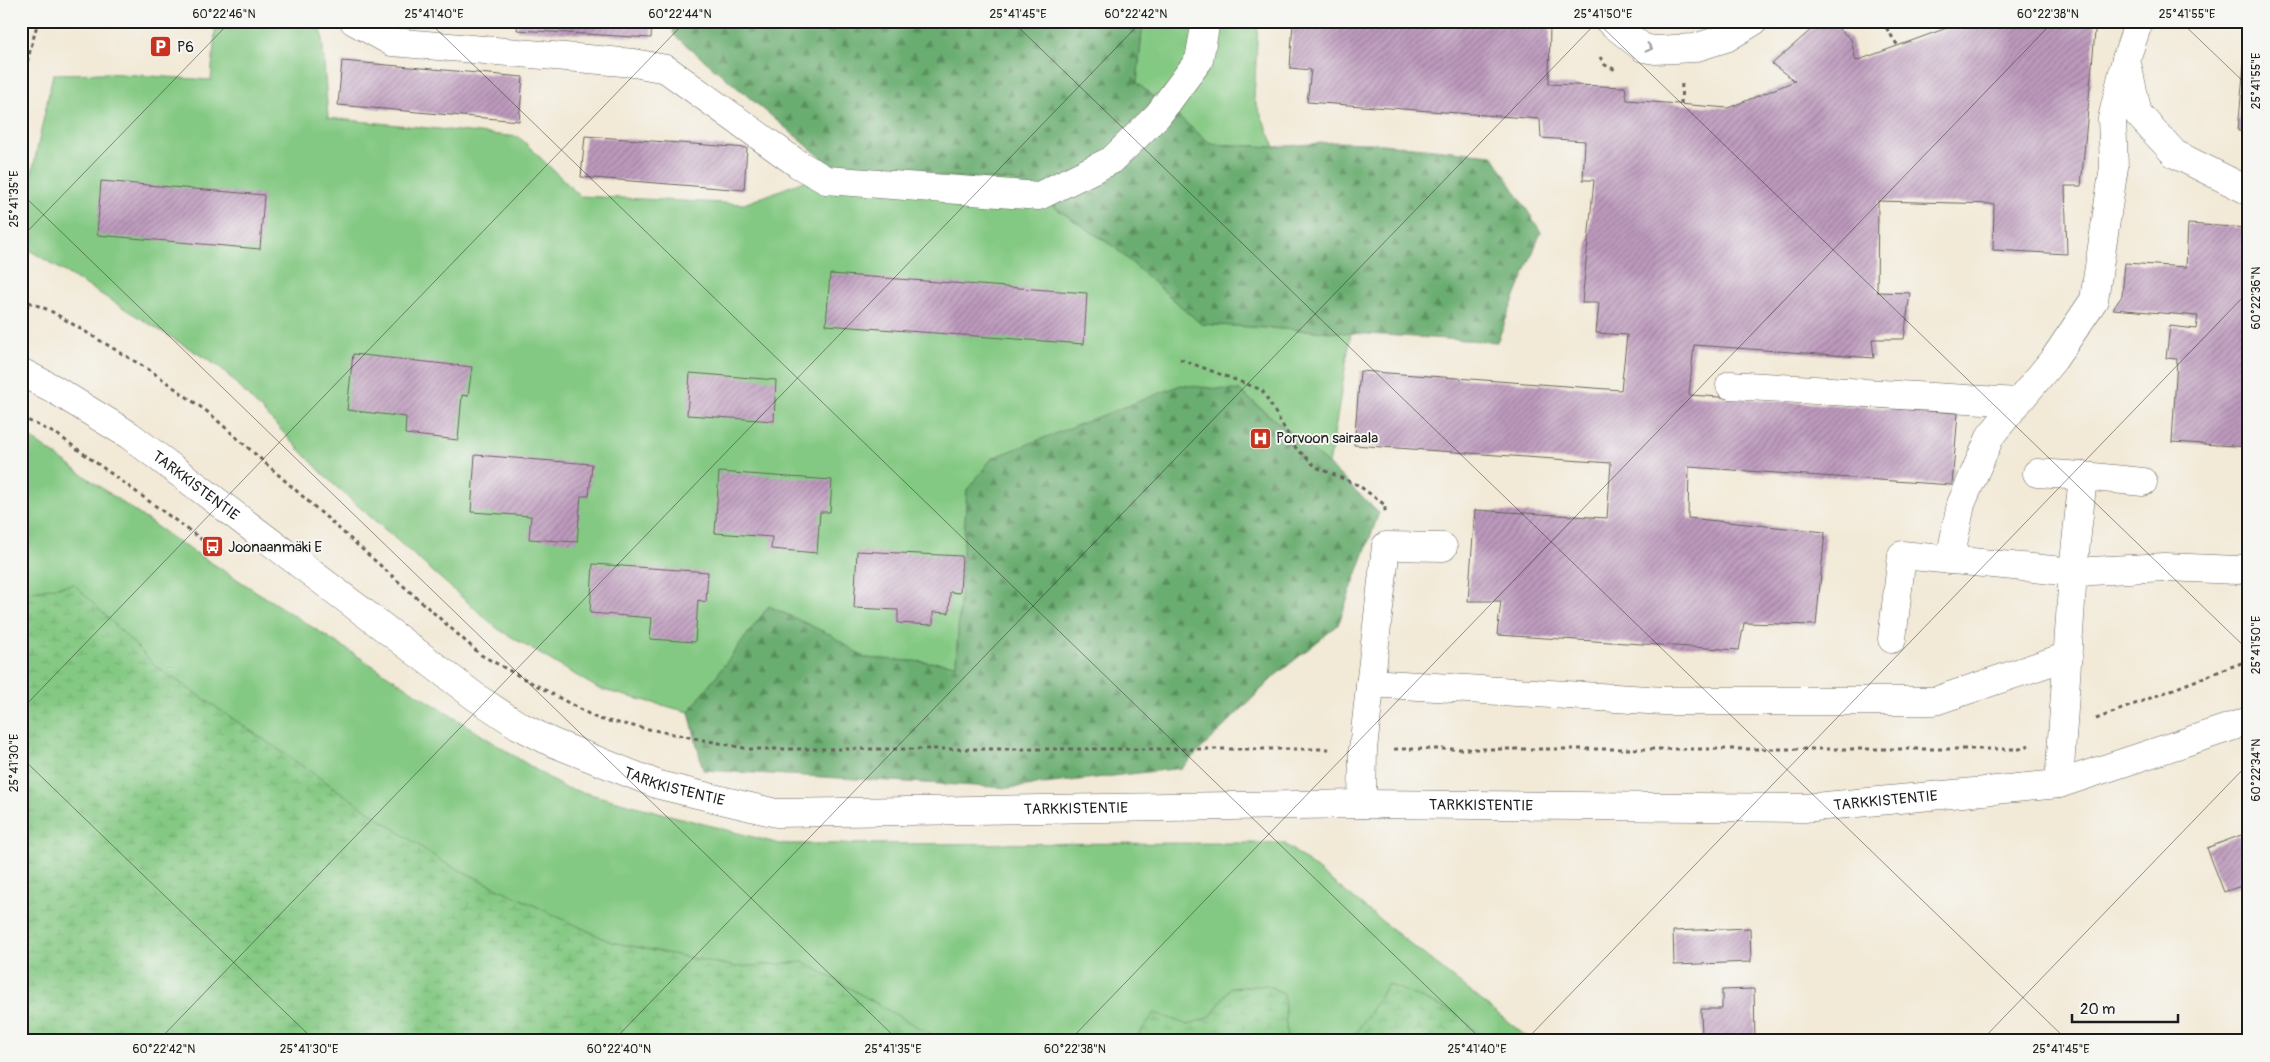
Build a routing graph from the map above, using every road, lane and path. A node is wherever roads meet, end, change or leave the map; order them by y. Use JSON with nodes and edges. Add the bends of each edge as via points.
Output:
{"nodes":[{"id":1,"x":38,"y":21,"type":"edge"},
{"id":2,"x":354,"y":21,"type":"edge"},
{"id":3,"x":1206,"y":21,"type":"edge"},
{"id":4,"x":1609,"y":21,"type":"edge"},
{"id":5,"x":1754,"y":21,"type":"edge"},
{"id":6,"x":1910,"y":21,"type":"edge"},
{"id":7,"x":2139,"y":21,"type":"edge"},
{"id":8,"x":1883,"y":23,"type":"edge"},
{"id":9,"x":1898,"y":46,"type":"dead end"},
{"id":10,"x":2126,"y":59,"type":"junction"},
{"id":11,"x":21,"y":85,"type":"edge"},
{"id":12,"x":2249,"y":191,"type":"edge"},
{"id":13,"x":21,"y":299,"type":"edge"},
{"id":14,"x":29,"y":302,"type":"junction"},
{"id":15,"x":21,"y":323,"type":"edge"},
{"id":16,"x":1180,"y":359,"type":"dead end"},
{"id":17,"x":21,"y":372,"type":"edge"},
{"id":18,"x":1730,"y":385,"type":"dead end"},
{"id":19,"x":2018,"y":402,"type":"junction"},
{"id":20,"x":21,"y":417,"type":"edge"},
{"id":21,"x":2037,"y":473,"type":"dead end"},
{"id":22,"x":2083,"y":476,"type":"junction"},
{"id":23,"x":2143,"y":482,"type":"dead end"},
{"id":24,"x":1386,"y":546,"type":"junction"},
{"id":25,"x":212,"y":547,"type":"dead end"},
{"id":26,"x":1443,"y":547,"type":"dead end"},
{"id":27,"x":1950,"y":560,"type":"junction"},
{"id":28,"x":2249,"y":567,"type":"edge"},
{"id":29,"x":2073,"y":572,"type":"junction"},
{"id":30,"x":1892,"y":639,"type":"dead end"},
{"id":31,"x":2068,"y":656,"type":"junction"},
{"id":32,"x":2249,"y":660,"type":"edge"},
{"id":33,"x":1370,"y":683,"type":"junction"},
{"id":34,"x":2249,"y":721,"type":"edge"},
{"id":35,"x":2064,"y":732,"type":"junction"},
{"id":36,"x":1363,"y":749,"type":"junction"},
{"id":37,"x":2059,"y":784,"type":"junction"},
{"id":38,"x":1362,"y":804,"type":"junction"}],
"edges":[{"from":1,"to":11,"type":"path"},
{"from":2,"to":3,"type":"street","via":[[392,42],[634,63],[666,70],[798,164],[826,180],[1039,196],[1112,160],[1158,115],[1199,60]]},
{"from":4,"to":5,"type":"street","one_way":true,"via":[[1643,48],[1655,50],[1694,48],[1726,38]]},
{"from":6,"to":8,"type":"path"},
{"from":7,"to":10,"type":"street"},
{"from":8,"to":9,"type":"path"},
{"from":10,"to":12,"type":"street","via":[[2138,114],[2175,154]]},
{"from":10,"to":19,"type":"street","via":[[2112,119],[2114,167],[2094,300],[2054,359]]},
{"from":13,"to":14,"type":"path"},
{"from":14,"to":15,"type":"path"},
{"from":14,"to":36,"type":"path","via":[[49,310],[151,371],[209,413],[481,655],[598,719],[749,749]]},
{"from":16,"to":24,"type":"path","via":[[1262,390],[1296,448],[1316,467],[1358,486],[1385,505]]},
{"from":17,"to":38,"type":"street","name":"TARKKISTENTIE","via":[[129,435],[469,692],[518,725],[551,742],[659,785],[776,812]]},
{"from":18,"to":19,"type":"street"},
{"from":19,"to":27,"type":"street","via":[[1991,435],[1961,504]]},
{"from":20,"to":25,"type":"path","via":[[58,436]]},
{"from":21,"to":22,"type":"street"},
{"from":22,"to":23,"type":"street"},
{"from":22,"to":29,"type":"street"},
{"from":24,"to":26,"type":"street"},
{"from":24,"to":33,"type":"street"},
{"from":27,"to":29,"type":"street"},
{"from":27,"to":30,"type":"street","via":[[1902,556]]},
{"from":28,"to":29,"type":"street","via":[[2238,570],[2165,567]]},
{"from":29,"to":31,"type":"street"},
{"from":31,"to":33,"type":"street","via":[[1934,701],[1664,701]]},
{"from":31,"to":35,"type":"street"},
{"from":32,"to":35,"type":"path"},
{"from":33,"to":36,"type":"street"},
{"from":34,"to":37,"type":"street","name":"TARKKISTENTIE"},
{"from":35,"to":36,"type":"path","via":[[2020,749]]},
{"from":35,"to":37,"type":"street"},
{"from":36,"to":38,"type":"street"},
{"from":37,"to":38,"type":"street","name":"TARKKISTENTIE","via":[[1804,808]]}]}
